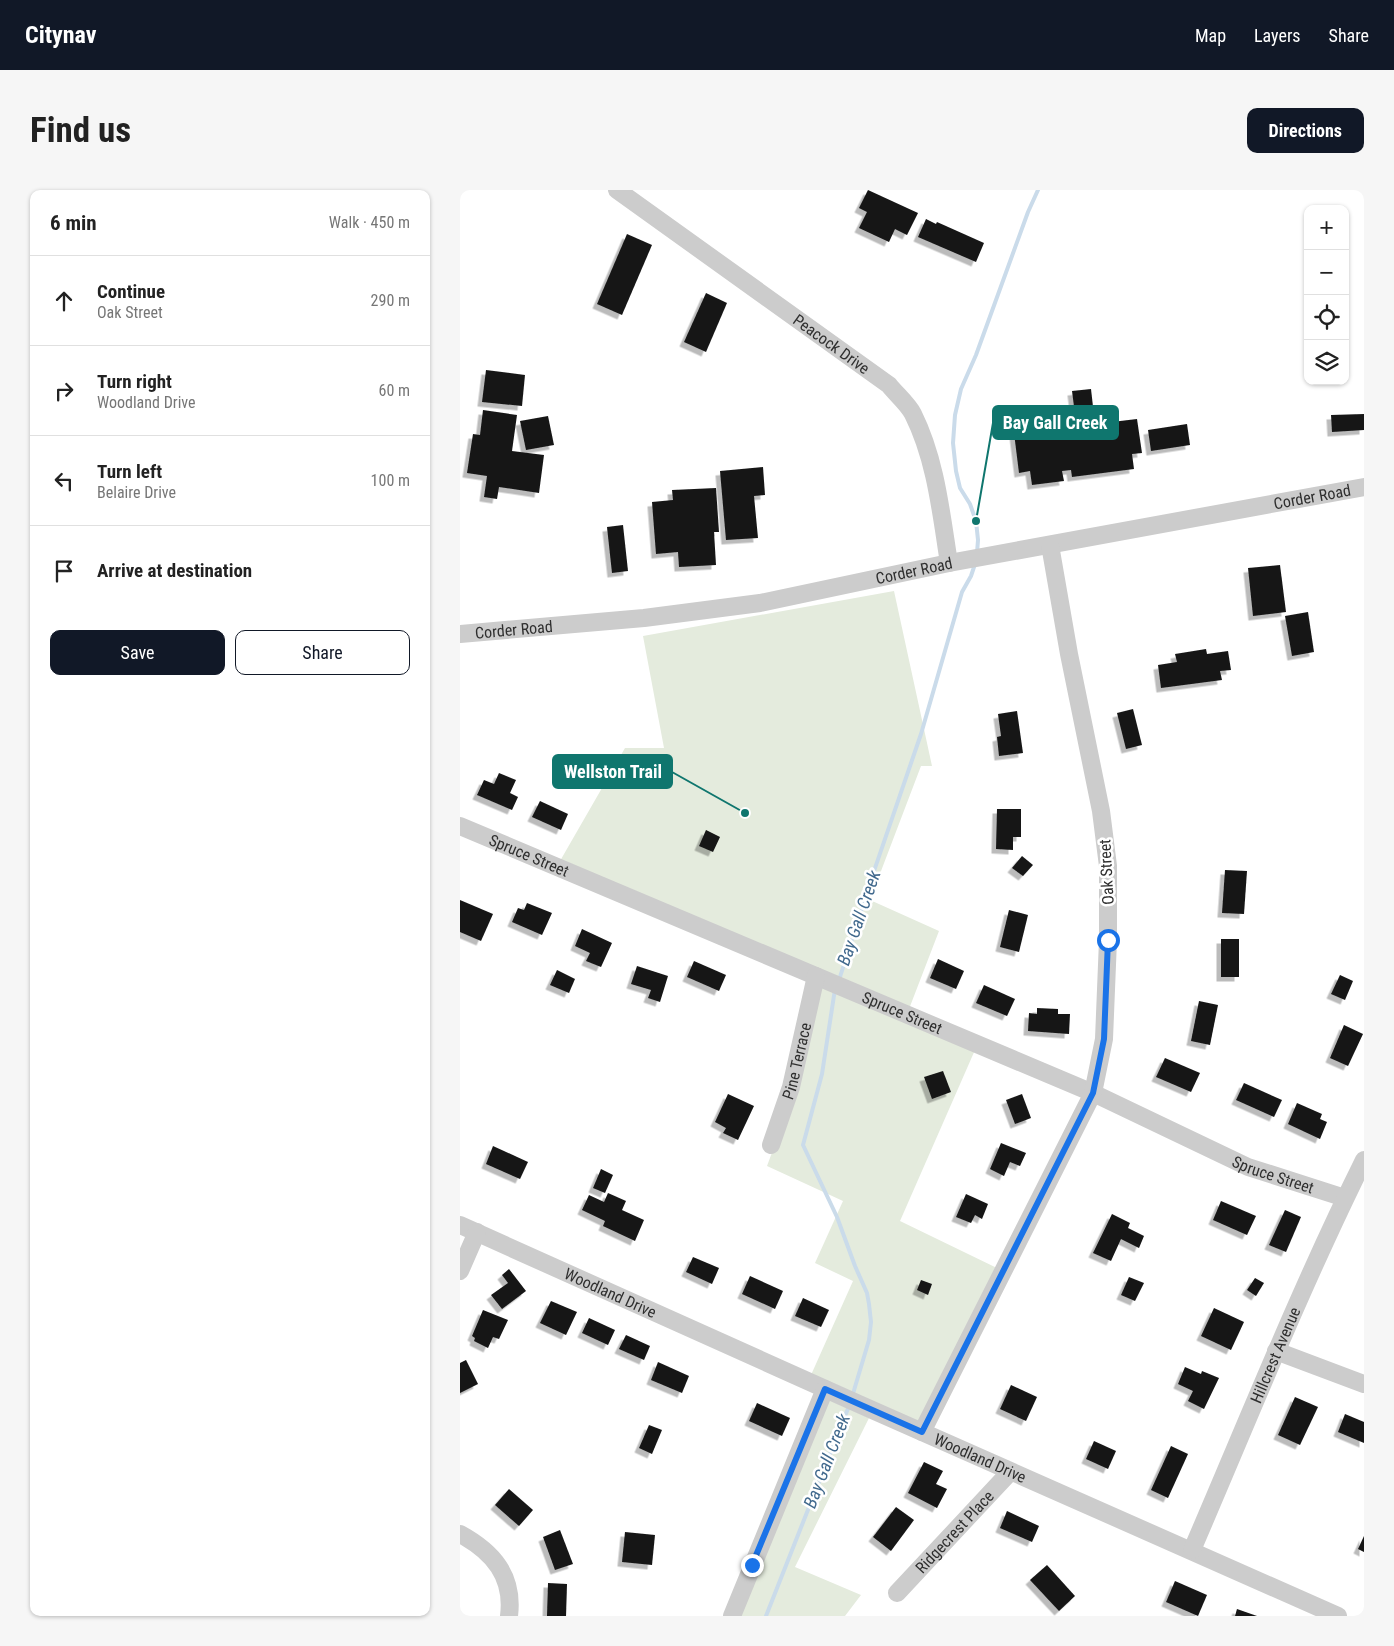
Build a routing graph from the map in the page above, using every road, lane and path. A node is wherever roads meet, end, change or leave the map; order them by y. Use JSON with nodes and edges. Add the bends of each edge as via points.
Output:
{"nodes":[{"id":1,"x":617,"y":190,"type":"edge"},
{"id":2,"x":1364,"y":487,"type":"edge"},
{"id":3,"x":1050,"y":545,"type":"junction"},
{"id":4,"x":949,"y":563,"type":"junction"},
{"id":5,"x":460,"y":634,"type":"edge"},
{"id":6,"x":460,"y":826,"type":"edge"},
{"id":7,"x":819,"y":977,"type":"junction"},
{"id":8,"x":1093,"y":1093,"type":"junction"},
{"id":9,"x":771,"y":1145,"type":"dead end"},
{"id":10,"x":1364,"y":1160,"type":"edge"},
{"id":11,"x":1345,"y":1198,"type":"junction"},
{"id":12,"x":460,"y":1225,"type":"edge"},
{"id":13,"x":477,"y":1232,"type":"junction"},
{"id":14,"x":460,"y":1271,"type":"edge"},
{"id":15,"x":1276,"y":1351,"type":"junction"},
{"id":16,"x":1364,"y":1384,"type":"edge"},
{"id":17,"x":831,"y":1392,"type":"junction"},
{"id":18,"x":922,"y":1432,"type":"junction"},
{"id":19,"x":1010,"y":1472,"type":"junction"},
{"id":20,"x":460,"y":1534,"type":"edge"},
{"id":21,"x":1192,"y":1550,"type":"junction"},
{"id":22,"x":897,"y":1593,"type":"dead end"},
{"id":23,"x":1328,"y":1614,"type":"edge"},
{"id":24,"x":509,"y":1616,"type":"edge"},
{"id":25,"x":732,"y":1616,"type":"edge"}],
"edges":[{"from":1,"to":4,"type":"street","name":"Peacock Drive","via":[[889,385],[912,413],[924,441],[938,487]]},
{"from":2,"to":3,"type":"street","name":"Corder Road"},
{"from":3,"to":4,"type":"street","name":"Corder Road"},
{"from":3,"to":8,"type":"street","name":"Oak Street","via":[[1101,811],[1108,866],[1104,1039]]},
{"from":4,"to":5,"type":"street","name":"Corder Road","via":[[760,603],[644,618]]},
{"from":6,"to":7,"type":"street","name":"Spruce Street"},
{"from":7,"to":8,"type":"street","name":"Spruce Street"},
{"from":7,"to":9,"type":"street","name":"Pine Terrace","via":[[791,1087]]},
{"from":8,"to":11,"type":"street","name":"Spruce Street","via":[[1248,1167]]},
{"from":8,"to":18,"type":"street","name":"Oak Street"},
{"from":10,"to":11,"type":"street","name":"Hillcrest Avenue"},
{"from":11,"to":15,"type":"street","name":"Hillcrest Avenue"},
{"from":12,"to":13,"type":"street","name":"Woodland Drive"},
{"from":13,"to":14,"type":"street"},
{"from":13,"to":17,"type":"street","name":"Woodland Drive"},
{"from":15,"to":16,"type":"street"},
{"from":15,"to":21,"type":"street","name":"Hillcrest Avenue"},
{"from":17,"to":18,"type":"street","name":"Woodland Drive"},
{"from":17,"to":25,"type":"street"},
{"from":18,"to":19,"type":"street","name":"Woodland Drive"},
{"from":19,"to":21,"type":"street","name":"Woodland Drive"},
{"from":19,"to":22,"type":"street","name":"Ridgecrest Place"},
{"from":20,"to":24,"type":"street","via":[[480,1545],[503,1573],[509,1587]]},
{"from":21,"to":23,"type":"street","name":"Woodland Drive"}]}
